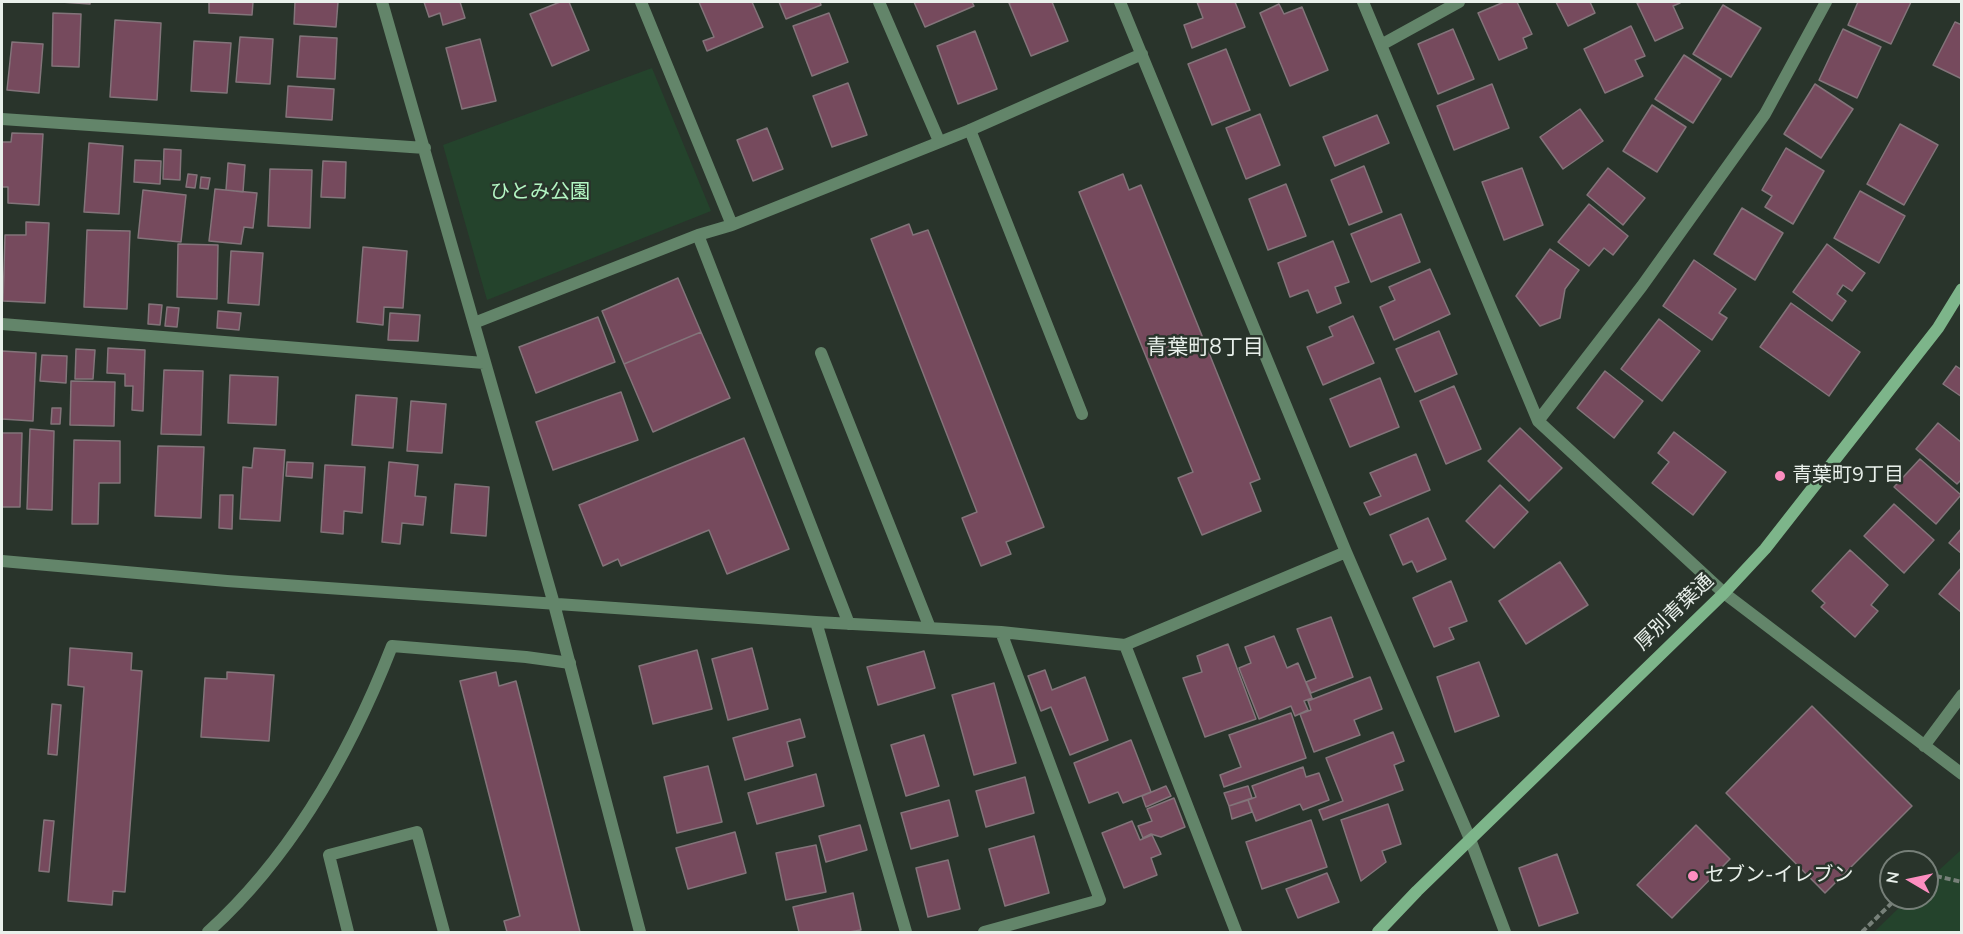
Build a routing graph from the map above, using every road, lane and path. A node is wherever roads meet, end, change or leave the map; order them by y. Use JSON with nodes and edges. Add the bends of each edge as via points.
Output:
{"nodes":[{"id":1,"x":382,"y":2,"type":"edge"},
{"id":2,"x":641,"y":2,"type":"edge"},
{"id":3,"x":879,"y":2,"type":"edge"},
{"id":4,"x":1120,"y":2,"type":"edge"},
{"id":5,"x":1363,"y":2,"type":"edge"},
{"id":6,"x":1459,"y":2,"type":"edge"},
{"id":7,"x":1826,"y":2,"type":"edge"},
{"id":8,"x":1381,"y":45,"type":"junction"},
{"id":9,"x":1142,"y":54,"type":"junction"},
{"id":10,"x":2,"y":119,"type":"edge"},
{"id":11,"x":970,"y":129,"type":"junction"},
{"id":12,"x":939,"y":141,"type":"junction"},
{"id":13,"x":425,"y":148,"type":"junction"},
{"id":14,"x":732,"y":225,"type":"junction"},
{"id":15,"x":698,"y":235,"type":"junction"},
{"id":16,"x":1962,"y":289,"type":"edge"},
{"id":17,"x":474,"y":323,"type":"junction"},
{"id":18,"x":2,"y":324,"type":"edge"},
{"id":19,"x":821,"y":353,"type":"dead end"},
{"id":20,"x":484,"y":363,"type":"junction"},
{"id":21,"x":1082,"y":414,"type":"dead end"},
{"id":22,"x":1538,"y":420,"type":"junction"},
{"id":23,"x":1346,"y":552,"type":"junction"},
{"id":24,"x":2,"y":561,"type":"edge"},
{"id":25,"x":1724,"y":593,"type":"junction"},
{"id":26,"x":554,"y":604,"type":"junction"},
{"id":27,"x":816,"y":621,"type":"junction"},
{"id":28,"x":849,"y":624,"type":"junction"},
{"id":29,"x":930,"y":628,"type":"junction"},
{"id":30,"x":1001,"y":632,"type":"junction"},
{"id":31,"x":1125,"y":645,"type":"junction"},
{"id":32,"x":570,"y":663,"type":"junction"},
{"id":33,"x":1962,"y":695,"type":"edge"},
{"id":34,"x":1924,"y":746,"type":"junction"},
{"id":35,"x":1962,"y":774,"type":"edge"},
{"id":36,"x":1470,"y":839,"type":"junction"},
{"id":37,"x":1939,"y":877,"type":"edge"},
{"id":38,"x":1962,"y":882,"type":"edge"},
{"id":39,"x":1885,"y":910,"type":"edge"},
{"id":40,"x":208,"y":933,"type":"edge"},
{"id":41,"x":348,"y":933,"type":"edge"},
{"id":42,"x":444,"y":933,"type":"edge"},
{"id":43,"x":640,"y":933,"type":"edge"},
{"id":44,"x":906,"y":933,"type":"edge"},
{"id":45,"x":984,"y":933,"type":"edge"},
{"id":46,"x":1236,"y":933,"type":"edge"},
{"id":47,"x":1378,"y":933,"type":"edge"},
{"id":48,"x":1505,"y":933,"type":"edge"},
{"id":49,"x":1862,"y":933,"type":"edge"}],
"edges":[{"from":1,"to":13,"type":"street"},
{"from":2,"to":14,"type":"street"},
{"from":3,"to":12,"type":"street"},
{"from":4,"to":9,"type":"street"},
{"from":5,"to":8,"type":"street"},
{"from":6,"to":8,"type":"street"},
{"from":7,"to":22,"type":"street","via":[[1766,114],[1642,286]]},
{"from":8,"to":22,"type":"street"},
{"from":9,"to":11,"type":"street"},
{"from":9,"to":23,"type":"street"},
{"from":10,"to":13,"type":"street"},
{"from":11,"to":12,"type":"street"},
{"from":11,"to":21,"type":"street"},
{"from":12,"to":14,"type":"street"},
{"from":13,"to":17,"type":"street"},
{"from":14,"to":15,"type":"street"},
{"from":15,"to":17,"type":"street"},
{"from":15,"to":28,"type":"street"},
{"from":16,"to":25,"type":"street","name":"厚別青葉通","via":[[1938,328],[1765,549]]},
{"from":17,"to":20,"type":"street"},
{"from":18,"to":20,"type":"street"},
{"from":19,"to":29,"type":"street"},
{"from":20,"to":26,"type":"street"},
{"from":22,"to":25,"type":"street"},
{"from":23,"to":31,"type":"street"},
{"from":23,"to":36,"type":"street"},
{"from":24,"to":26,"type":"street"},
{"from":25,"to":34,"type":"street"},
{"from":25,"to":36,"type":"street","name":"厚別青葉通"},
{"from":26,"to":27,"type":"street"},
{"from":26,"to":32,"type":"street"},
{"from":27,"to":28,"type":"street"},
{"from":27,"to":44,"type":"street"},
{"from":28,"to":29,"type":"street"},
{"from":29,"to":30,"type":"street"},
{"from":30,"to":31,"type":"street"},
{"from":30,"to":45,"type":"street","via":[[1100,900]]},
{"from":31,"to":46,"type":"street"},
{"from":32,"to":40,"type":"street","via":[[392,646],[353,735],[312,805],[273,862]]},
{"from":32,"to":43,"type":"street"},
{"from":33,"to":34,"type":"street"},
{"from":34,"to":35,"type":"street"},
{"from":36,"to":47,"type":"street","name":"厚別青葉通"},
{"from":36,"to":48,"type":"street"},
{"from":37,"to":38,"type":"path"},
{"from":39,"to":49,"type":"path"},
{"from":41,"to":42,"type":"street","via":[[329,855],[417,832]]}]}
